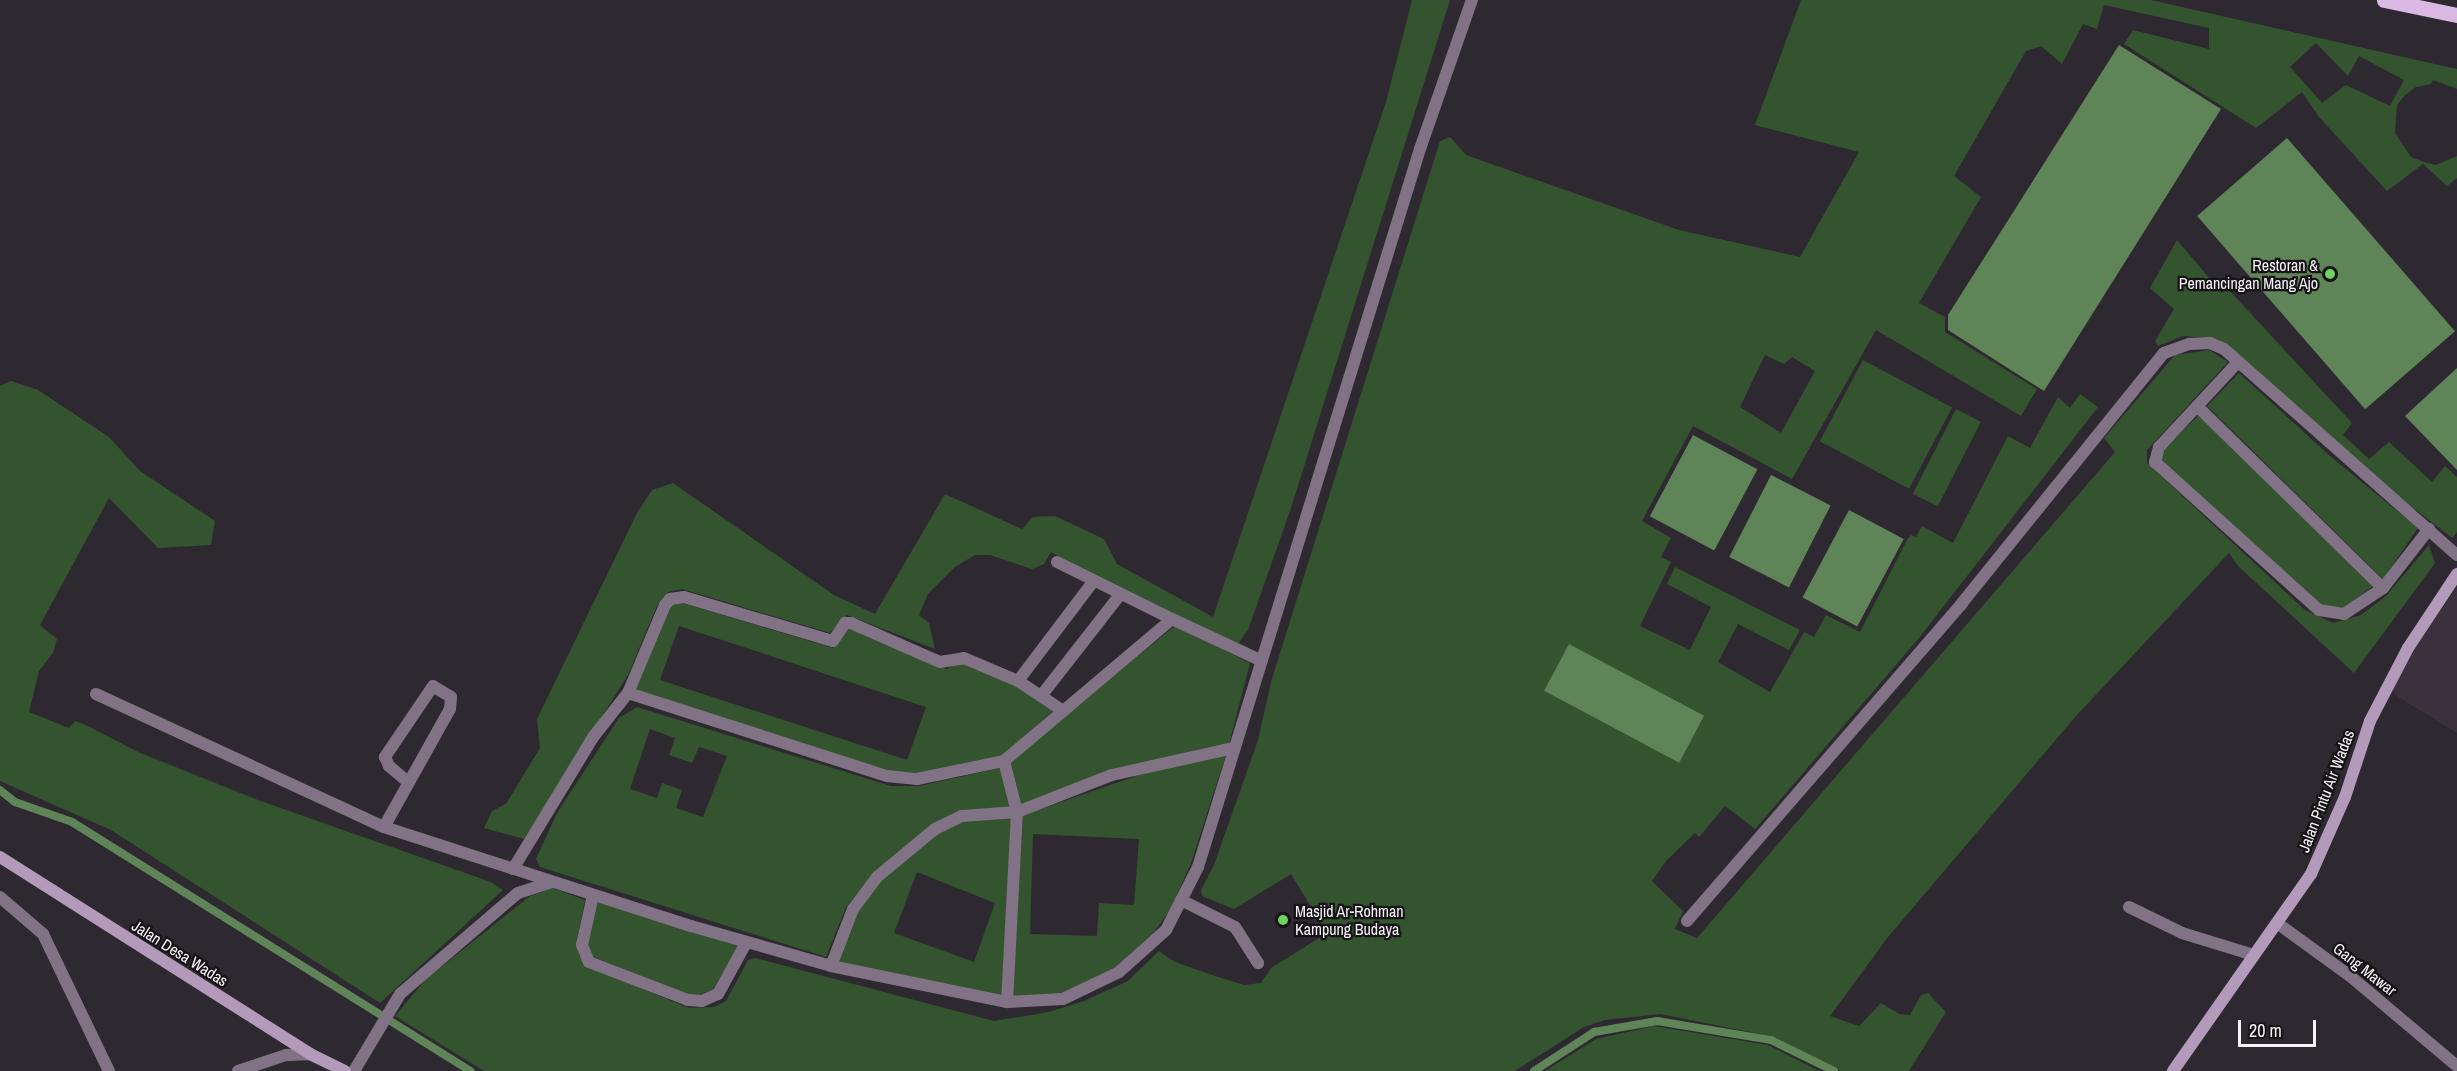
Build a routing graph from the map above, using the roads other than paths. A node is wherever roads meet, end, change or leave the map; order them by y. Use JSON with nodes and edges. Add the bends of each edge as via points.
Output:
{"nodes":[{"id":1,"x":1472,"y":0,"type":"edge"},
{"id":2,"x":2384,"y":0,"type":"edge"},
{"id":3,"x":2457,"y":15,"type":"edge"},
{"id":4,"x":2238,"y":362,"type":"junction"},
{"id":5,"x":2198,"y":407,"type":"junction"},
{"id":6,"x":2429,"y":529,"type":"junction"},
{"id":7,"x":2457,"y":555,"type":"edge"},
{"id":8,"x":1057,"y":562,"type":"dead end"},
{"id":9,"x":2457,"y":574,"type":"edge"},
{"id":10,"x":1093,"y":582,"type":"junction"},
{"id":11,"x":2383,"y":588,"type":"junction"},
{"id":12,"x":1119,"y":596,"type":"junction"},
{"id":13,"x":1172,"y":619,"type":"junction"},
{"id":14,"x":1260,"y":660,"type":"junction"},
{"id":15,"x":1018,"y":681,"type":"junction"},
{"id":16,"x":628,"y":693,"type":"junction"},
{"id":17,"x":96,"y":694,"type":"dead end"},
{"id":18,"x":1041,"y":696,"type":"junction"},
{"id":19,"x":1062,"y":710,"type":"junction"},
{"id":20,"x":1234,"y":748,"type":"junction"},
{"id":21,"x":1004,"y":761,"type":"junction"},
{"id":22,"x":407,"y":781,"type":"junction"},
{"id":23,"x":1017,"y":812,"type":"junction"},
{"id":24,"x":384,"y":827,"type":"junction"},
{"id":25,"x":0,"y":857,"type":"edge"},
{"id":26,"x":513,"y":869,"type":"junction"},
{"id":27,"x":551,"y":882,"type":"junction"},
{"id":28,"x":593,"y":895,"type":"junction"},
{"id":29,"x":0,"y":897,"type":"edge"},
{"id":30,"x":1181,"y":900,"type":"junction"},
{"id":31,"x":2129,"y":907,"type":"dead end"},
{"id":32,"x":1687,"y":921,"type":"dead end"},
{"id":33,"x":2277,"y":923,"type":"junction"},
{"id":34,"x":746,"y":943,"type":"junction"},
{"id":35,"x":2254,"y":955,"type":"junction"},
{"id":36,"x":1258,"y":963,"type":"dead end"},
{"id":37,"x":831,"y":966,"type":"junction"},
{"id":38,"x":1007,"y":1002,"type":"junction"},
{"id":39,"x":310,"y":1054,"type":"junction"},
{"id":40,"x":2457,"y":1066,"type":"edge"},
{"id":41,"x":109,"y":1071,"type":"edge"},
{"id":42,"x":238,"y":1071,"type":"edge"},
{"id":43,"x":345,"y":1071,"type":"edge"},
{"id":44,"x":354,"y":1071,"type":"edge"},
{"id":45,"x":2173,"y":1071,"type":"edge"}],
"edges":[{"from":1,"to":14,"type":"street","via":[[1420,149]]},
{"from":2,"to":3,"type":"main road"},
{"from":4,"to":5,"type":"street"},
{"from":4,"to":6,"type":"street"},
{"from":4,"to":32,"type":"street","via":[[2211,343],[2189,344],[2164,353],[1962,603]]},
{"from":5,"to":11,"type":"street"},
{"from":5,"to":11,"type":"street","via":[[2156,452],[2155,462],[2159,466],[2319,610],[2344,614]]},
{"from":6,"to":7,"type":"street"},
{"from":6,"to":11,"type":"street"},
{"from":8,"to":10,"type":"street"},
{"from":9,"to":33,"type":"main road","name":"Jalan Pintu Air Wadas","via":[[2370,722],[2326,842],[2311,874]]},
{"from":10,"to":12,"type":"street"},
{"from":10,"to":15,"type":"street"},
{"from":12,"to":13,"type":"street"},
{"from":12,"to":18,"type":"street"},
{"from":13,"to":14,"type":"street"},
{"from":13,"to":19,"type":"street"},
{"from":14,"to":20,"type":"street"},
{"from":15,"to":16,"type":"street","via":[[964,658],[940,663],[851,623],[845,624],[833,641],[675,597],[665,605]]},
{"from":15,"to":18,"type":"street"},
{"from":16,"to":21,"type":"street","via":[[887,776],[941,776]]},
{"from":16,"to":26,"type":"street","via":[[594,736]]},
{"from":17,"to":24,"type":"street"},
{"from":18,"to":19,"type":"street"},
{"from":19,"to":21,"type":"street"},
{"from":20,"to":23,"type":"street","via":[[1112,775]]},
{"from":20,"to":30,"type":"street","via":[[1198,867]]},
{"from":21,"to":23,"type":"street"},
{"from":22,"to":22,"type":"street","via":[[389,766],[385,757],[433,686],[451,697],[450,709]]},
{"from":22,"to":24,"type":"street"},
{"from":23,"to":37,"type":"street","via":[[962,816],[935,829],[909,850],[877,877],[853,909]]},
{"from":23,"to":38,"type":"street"},
{"from":24,"to":26,"type":"street"},
{"from":25,"to":39,"type":"main road","name":"Jalan Desa Wadas"},
{"from":26,"to":27,"type":"street"},
{"from":27,"to":28,"type":"street"},
{"from":27,"to":44,"type":"street","via":[[518,893],[434,963],[396,1002]]},
{"from":28,"to":34,"type":"street"},
{"from":28,"to":34,"type":"street","via":[[582,945],[589,962],[688,1000],[702,1001],[718,994]]},
{"from":29,"to":41,"type":"street","via":[[43,934]]},
{"from":30,"to":36,"type":"street","via":[[1235,927]]},
{"from":30,"to":38,"type":"street","via":[[1166,930],[1119,972],[1063,999]]},
{"from":31,"to":35,"type":"street","via":[[2182,933]]},
{"from":33,"to":35,"type":"main road","name":"Jalan Pintu Air Wadas"},
{"from":33,"to":40,"type":"street","name":"Gang Mawar","via":[[2350,976]]},
{"from":34,"to":37,"type":"street"},
{"from":35,"to":45,"type":"main road","name":"Jalan Pintu Air Wadas"},
{"from":37,"to":38,"type":"street"},
{"from":39,"to":42,"type":"street","via":[[286,1056]]},
{"from":39,"to":43,"type":"main road","name":"Jalan Desa Wadas"}]}
